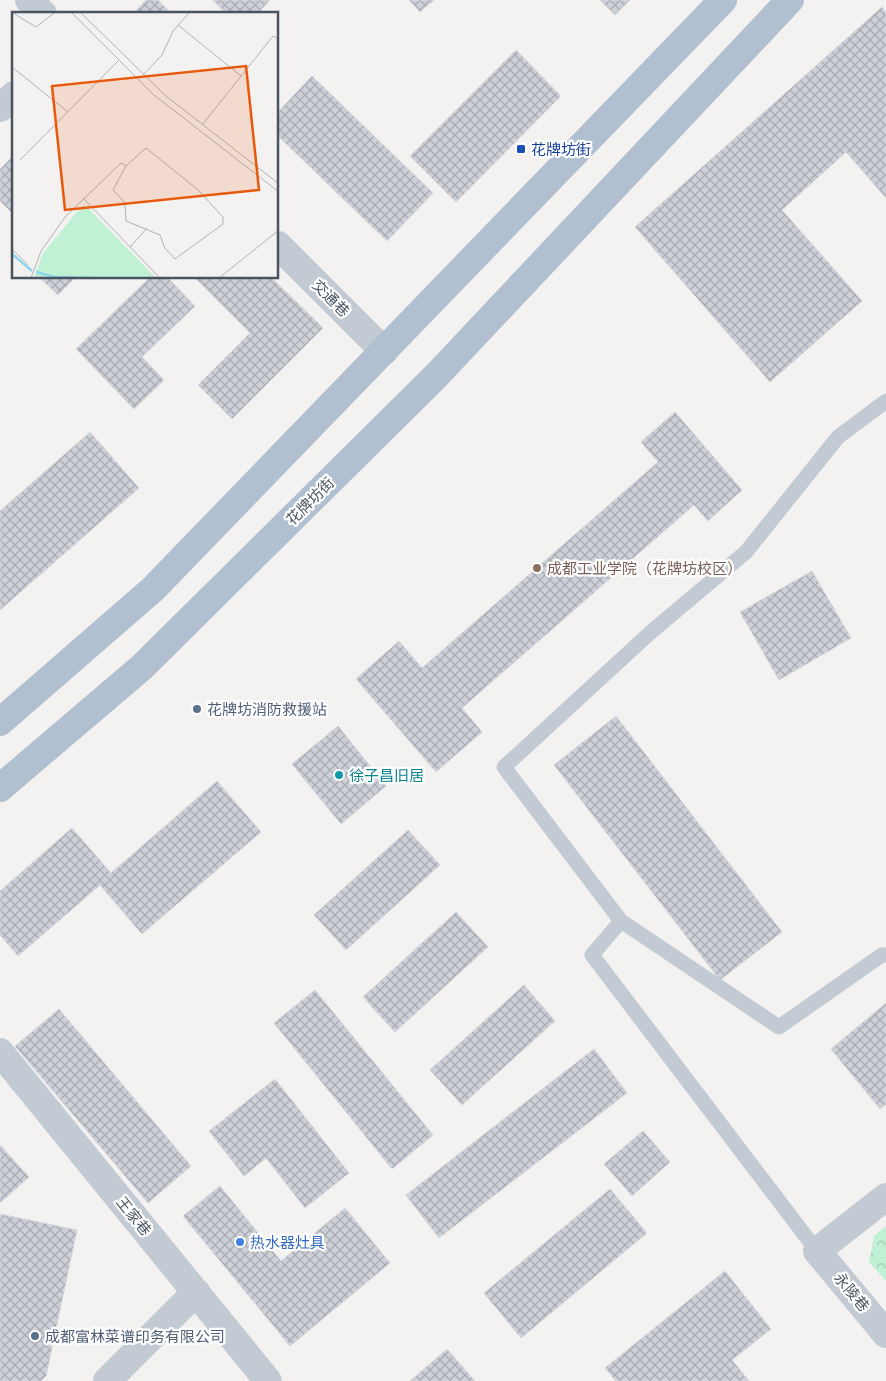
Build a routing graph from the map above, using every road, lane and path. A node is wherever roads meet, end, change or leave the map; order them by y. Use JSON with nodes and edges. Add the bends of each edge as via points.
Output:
{"nodes":[{"id":1,"x":29,"y":0,"type":"edge"},
{"id":2,"x":723,"y":0,"type":"edge"},
{"id":3,"x":790,"y":0,"type":"edge"},
{"id":4,"x":41,"y":12,"type":"edge"},
{"id":5,"x":12,"y":97,"type":"edge"},
{"id":6,"x":0,"y":108,"type":"edge"},
{"id":7,"x":279,"y":246,"type":"edge"},
{"id":8,"x":384,"y":350,"type":"junction"},
{"id":9,"x":886,"y":400,"type":"edge"},
{"id":10,"x":0,"y":722,"type":"edge"},
{"id":11,"x":0,"y":788,"type":"edge"},
{"id":12,"x":621,"y":920,"type":"junction"},
{"id":13,"x":886,"y":955,"type":"edge"},
{"id":14,"x":0,"y":1052,"type":"edge"},
{"id":15,"x":886,"y":1197,"type":"edge"},
{"id":16,"x":817,"y":1251,"type":"junction"},
{"id":17,"x":196,"y":1292,"type":"junction"},
{"id":18,"x":886,"y":1334,"type":"edge"},
{"id":19,"x":107,"y":1381,"type":"edge"},
{"id":20,"x":268,"y":1381,"type":"edge"}],
"edges":[{"from":1,"to":4,"type":"street"},
{"from":2,"to":8,"type":"main road"},
{"from":3,"to":11,"type":"main road","name":"花牌坊街","via":[[436,376],[142,667]]},
{"from":5,"to":6,"type":"street"},
{"from":7,"to":8,"type":"street","name":"交通巷"},
{"from":8,"to":10,"type":"main road","via":[[153,589]]},
{"from":9,"to":12,"type":"lane","via":[[838,437],[746,552],[651,632],[504,767]]},
{"from":12,"to":13,"type":"lane","via":[[779,1027],[882,954]]},
{"from":12,"to":16,"type":"lane","via":[[592,955]]},
{"from":14,"to":17,"type":"street","name":"王家巷"},
{"from":15,"to":16,"type":"street"},
{"from":16,"to":18,"type":"street","name":"永陵巷"},
{"from":17,"to":19,"type":"street"},
{"from":17,"to":20,"type":"street","name":"王家巷"}]}
